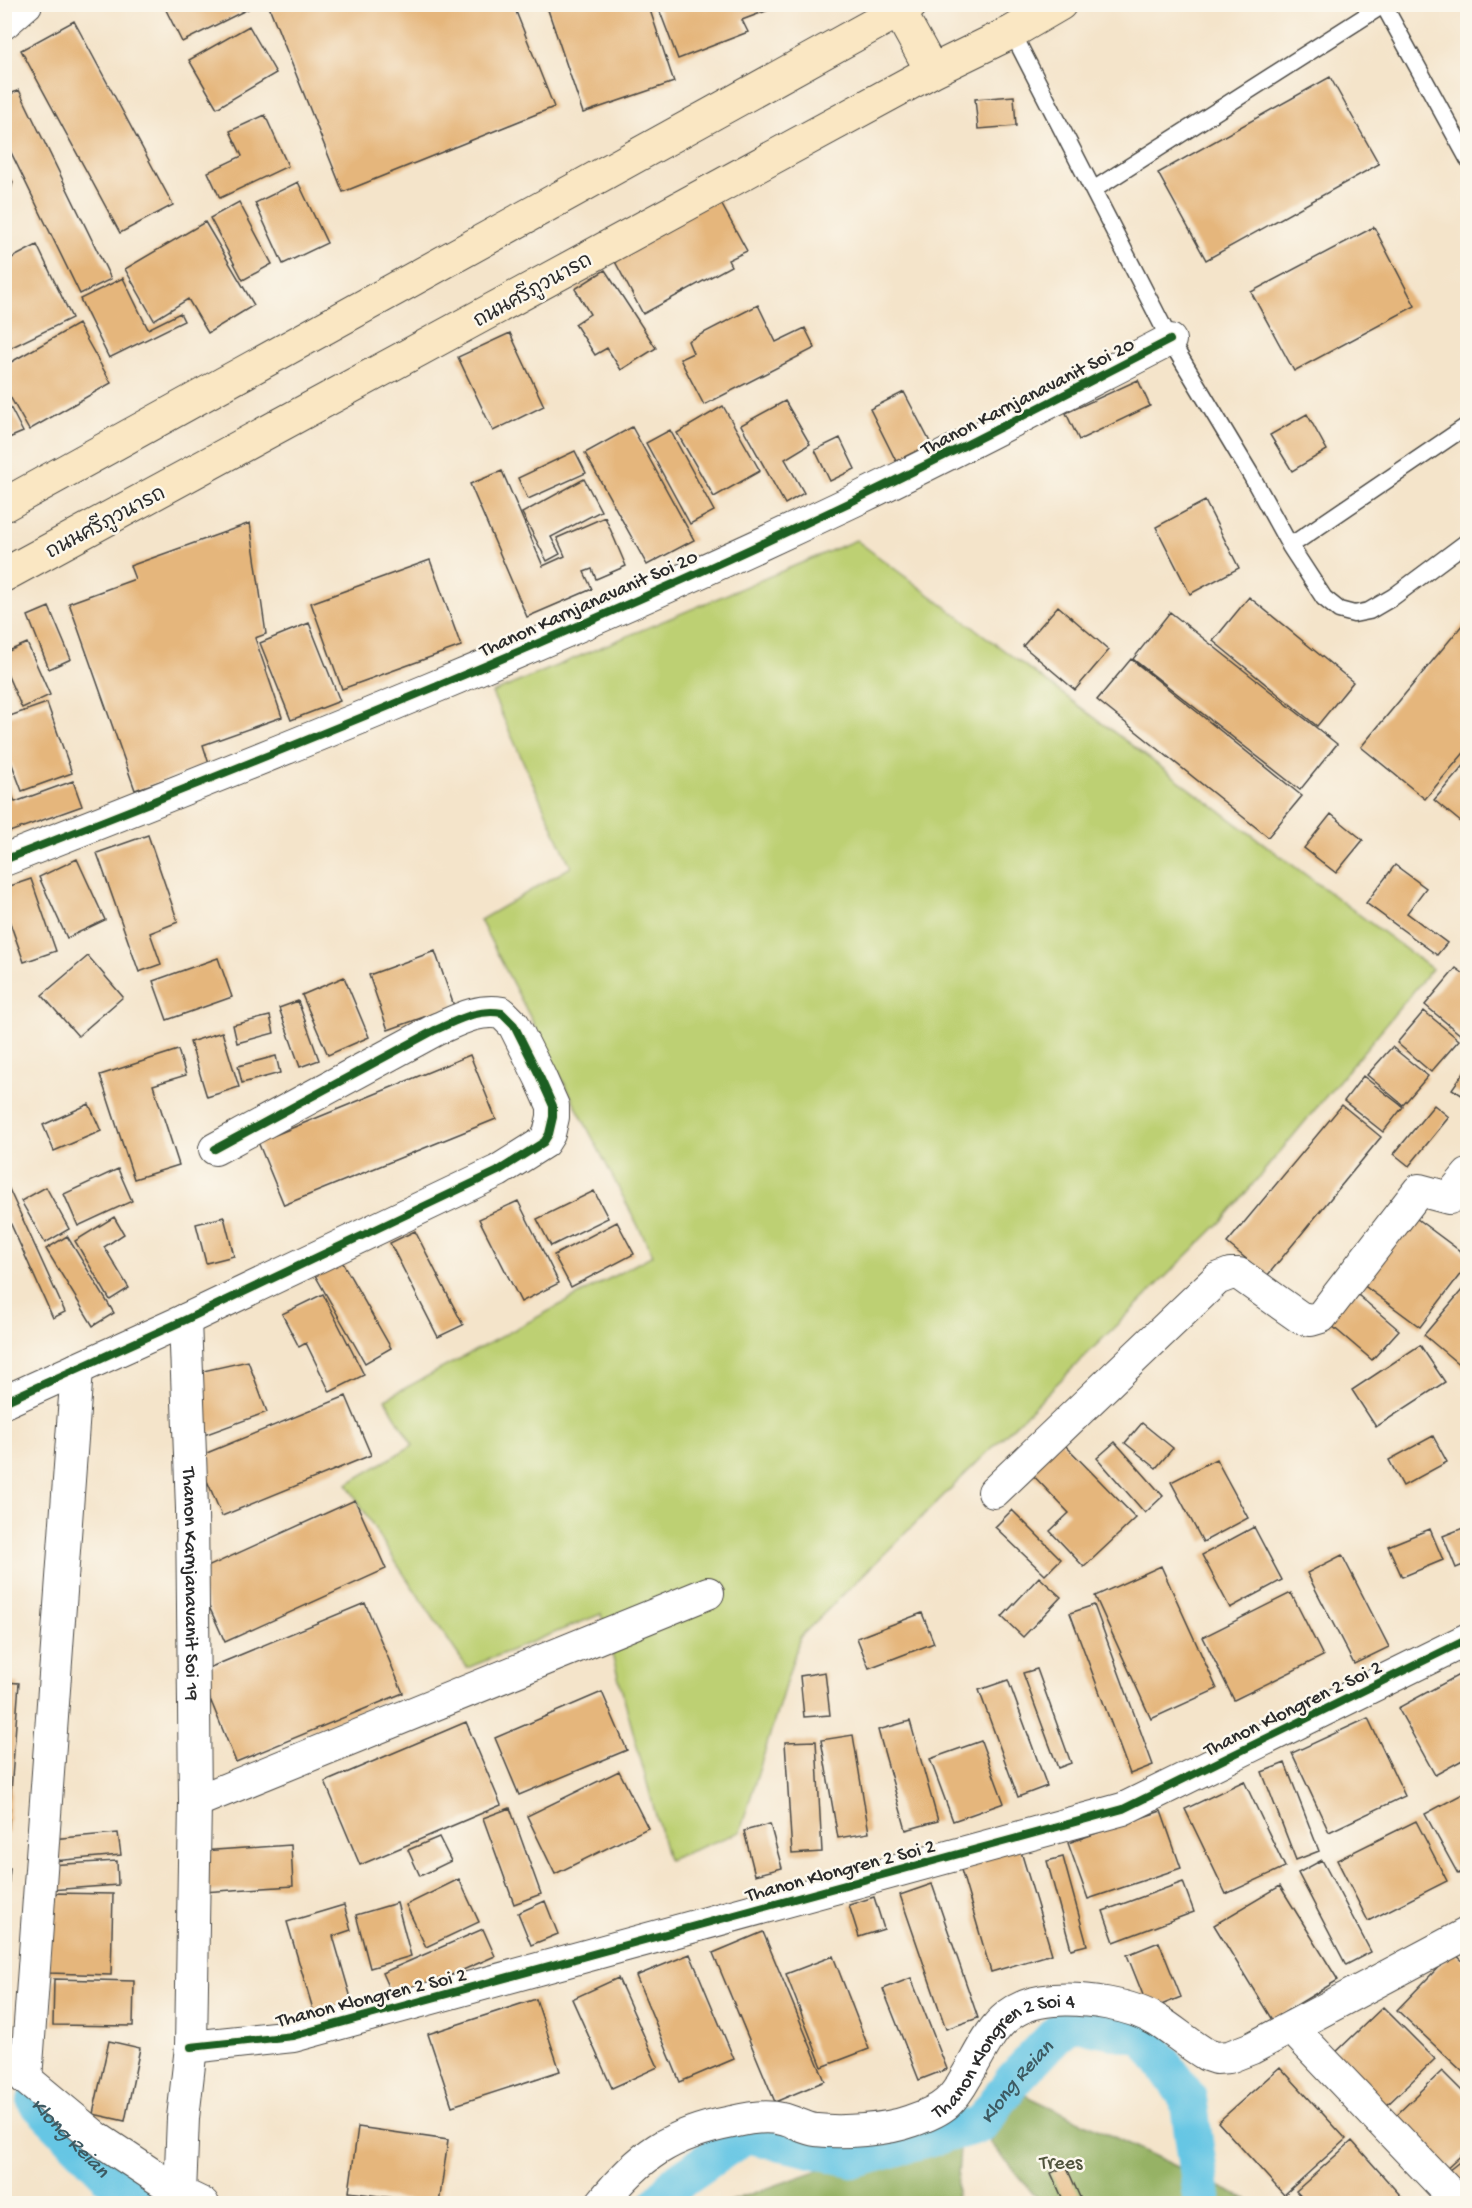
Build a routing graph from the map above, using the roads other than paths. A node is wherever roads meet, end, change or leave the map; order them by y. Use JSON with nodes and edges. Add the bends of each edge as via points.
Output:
{"nodes":[{"id":1,"x":26,"y":4,"type":"edge"},
{"id":2,"x":1060,"y":4,"type":"edge"},
{"id":3,"x":1383,"y":5,"type":"edge"},
{"id":4,"x":905,"y":8,"type":"edge"},
{"id":5,"x":4,"y":23,"type":"edge"},
{"id":6,"x":1012,"y":32,"type":"junction"},
{"id":7,"x":932,"y":70,"type":"junction"},
{"id":8,"x":1467,"y":159,"type":"edge"},
{"id":9,"x":1093,"y":190,"type":"junction"},
{"id":10,"x":1170,"y":340,"type":"junction"},
{"id":11,"x":1467,"y":425,"type":"edge"},
{"id":12,"x":4,"y":505,"type":"edge"},
{"id":13,"x":1467,"y":542,"type":"edge"},
{"id":14,"x":1290,"y":546,"type":"junction"},
{"id":15,"x":4,"y":575,"type":"edge"},
{"id":16,"x":4,"y":860,"type":"edge"},
{"id":17,"x":215,"y":1149,"type":"dead end"},
{"id":18,"x":1461,"y":1195,"type":"edge"},
{"id":19,"x":185,"y":1320,"type":"junction"},
{"id":20,"x":77,"y":1369,"type":"junction"},
{"id":21,"x":4,"y":1402,"type":"edge"},
{"id":22,"x":994,"y":1492,"type":"dead end"},
{"id":23,"x":708,"y":1593,"type":"dead end"},
{"id":24,"x":1467,"y":1639,"type":"edge"},
{"id":25,"x":195,"y":1802,"type":"junction"},
{"id":26,"x":1467,"y":1933,"type":"edge"},
{"id":27,"x":1292,"y":2028,"type":"junction"},
{"id":28,"x":191,"y":2047,"type":"junction"},
{"id":29,"x":4,"y":2056,"type":"edge"},
{"id":30,"x":26,"y":2079,"type":"junction"},
{"id":31,"x":192,"y":2198,"type":"edge"},
{"id":32,"x":601,"y":2204,"type":"edge"},
{"id":33,"x":1460,"y":2204,"type":"edge"}],
"edges":[{"from":1,"to":5,"type":"street"},
{"from":2,"to":6,"type":"main road","name":"ถนนศรีภูวนารถ"},
{"from":3,"to":8,"type":"lane"},
{"from":3,"to":9,"type":"lane"},
{"from":4,"to":7,"type":"main road"},
{"from":4,"to":12,"type":"main road"},
{"from":6,"to":7,"type":"main road","name":"ถนนศรีภูวนารถ"},
{"from":6,"to":9,"type":"lane"},
{"from":7,"to":15,"type":"main road","name":"ถนนศรีภูวนารถ"},
{"from":9,"to":10,"type":"lane"},
{"from":10,"to":14,"type":"lane"},
{"from":10,"to":16,"type":"street","name":"Thanon Karnjanavanit Soi 20","via":[[855,500],[531,648]]},
{"from":11,"to":14,"type":"lane"},
{"from":13,"to":14,"type":"lane","via":[[1393,597],[1369,611],[1354,614],[1339,610],[1324,598]]},
{"from":17,"to":19,"type":"street","via":[[435,1030],[487,1012],[502,1012],[514,1025],[553,1106],[549,1134],[526,1155]]},
{"from":18,"to":22,"type":"street","via":[[1419,1190],[1316,1320],[1301,1318],[1239,1274],[1217,1279]]},
{"from":19,"to":20,"type":"street"},
{"from":19,"to":25,"type":"street","name":"Thanon Karnjanavanit Soi 19","via":[[192,1509]]},
{"from":20,"to":21,"type":"street"},
{"from":20,"to":30,"type":"street"},
{"from":23,"to":25,"type":"street"},
{"from":24,"to":28,"type":"street","name":"Thanon Klongren 2 Soi 2","via":[[1123,1809],[293,2036]]},
{"from":25,"to":28,"type":"street","name":"Thanon Karnjanavanit Soi 19"},
{"from":26,"to":27,"type":"street","name":"Thanon Klongren 2 Soi 4"},
{"from":27,"to":32,"type":"street","name":"Thanon Klongren 2 Soi 4","via":[[1252,2048],[1216,2058],[1156,2020],[1121,2007],[1085,2000],[1051,2000],[1021,2009],[1000,2021],[959,2089],[934,2112],[909,2122],[863,2130],[815,2130],[781,2119],[751,2118],[708,2127],[671,2140],[643,2159]]},
{"from":27,"to":33,"type":"street"},
{"from":28,"to":31,"type":"street","name":"Thanon Karnjanavanit Soi 19","via":[[183,2118]]},
{"from":29,"to":30,"type":"street"},
{"from":30,"to":31,"type":"street","via":[[97,2138]]}]}
